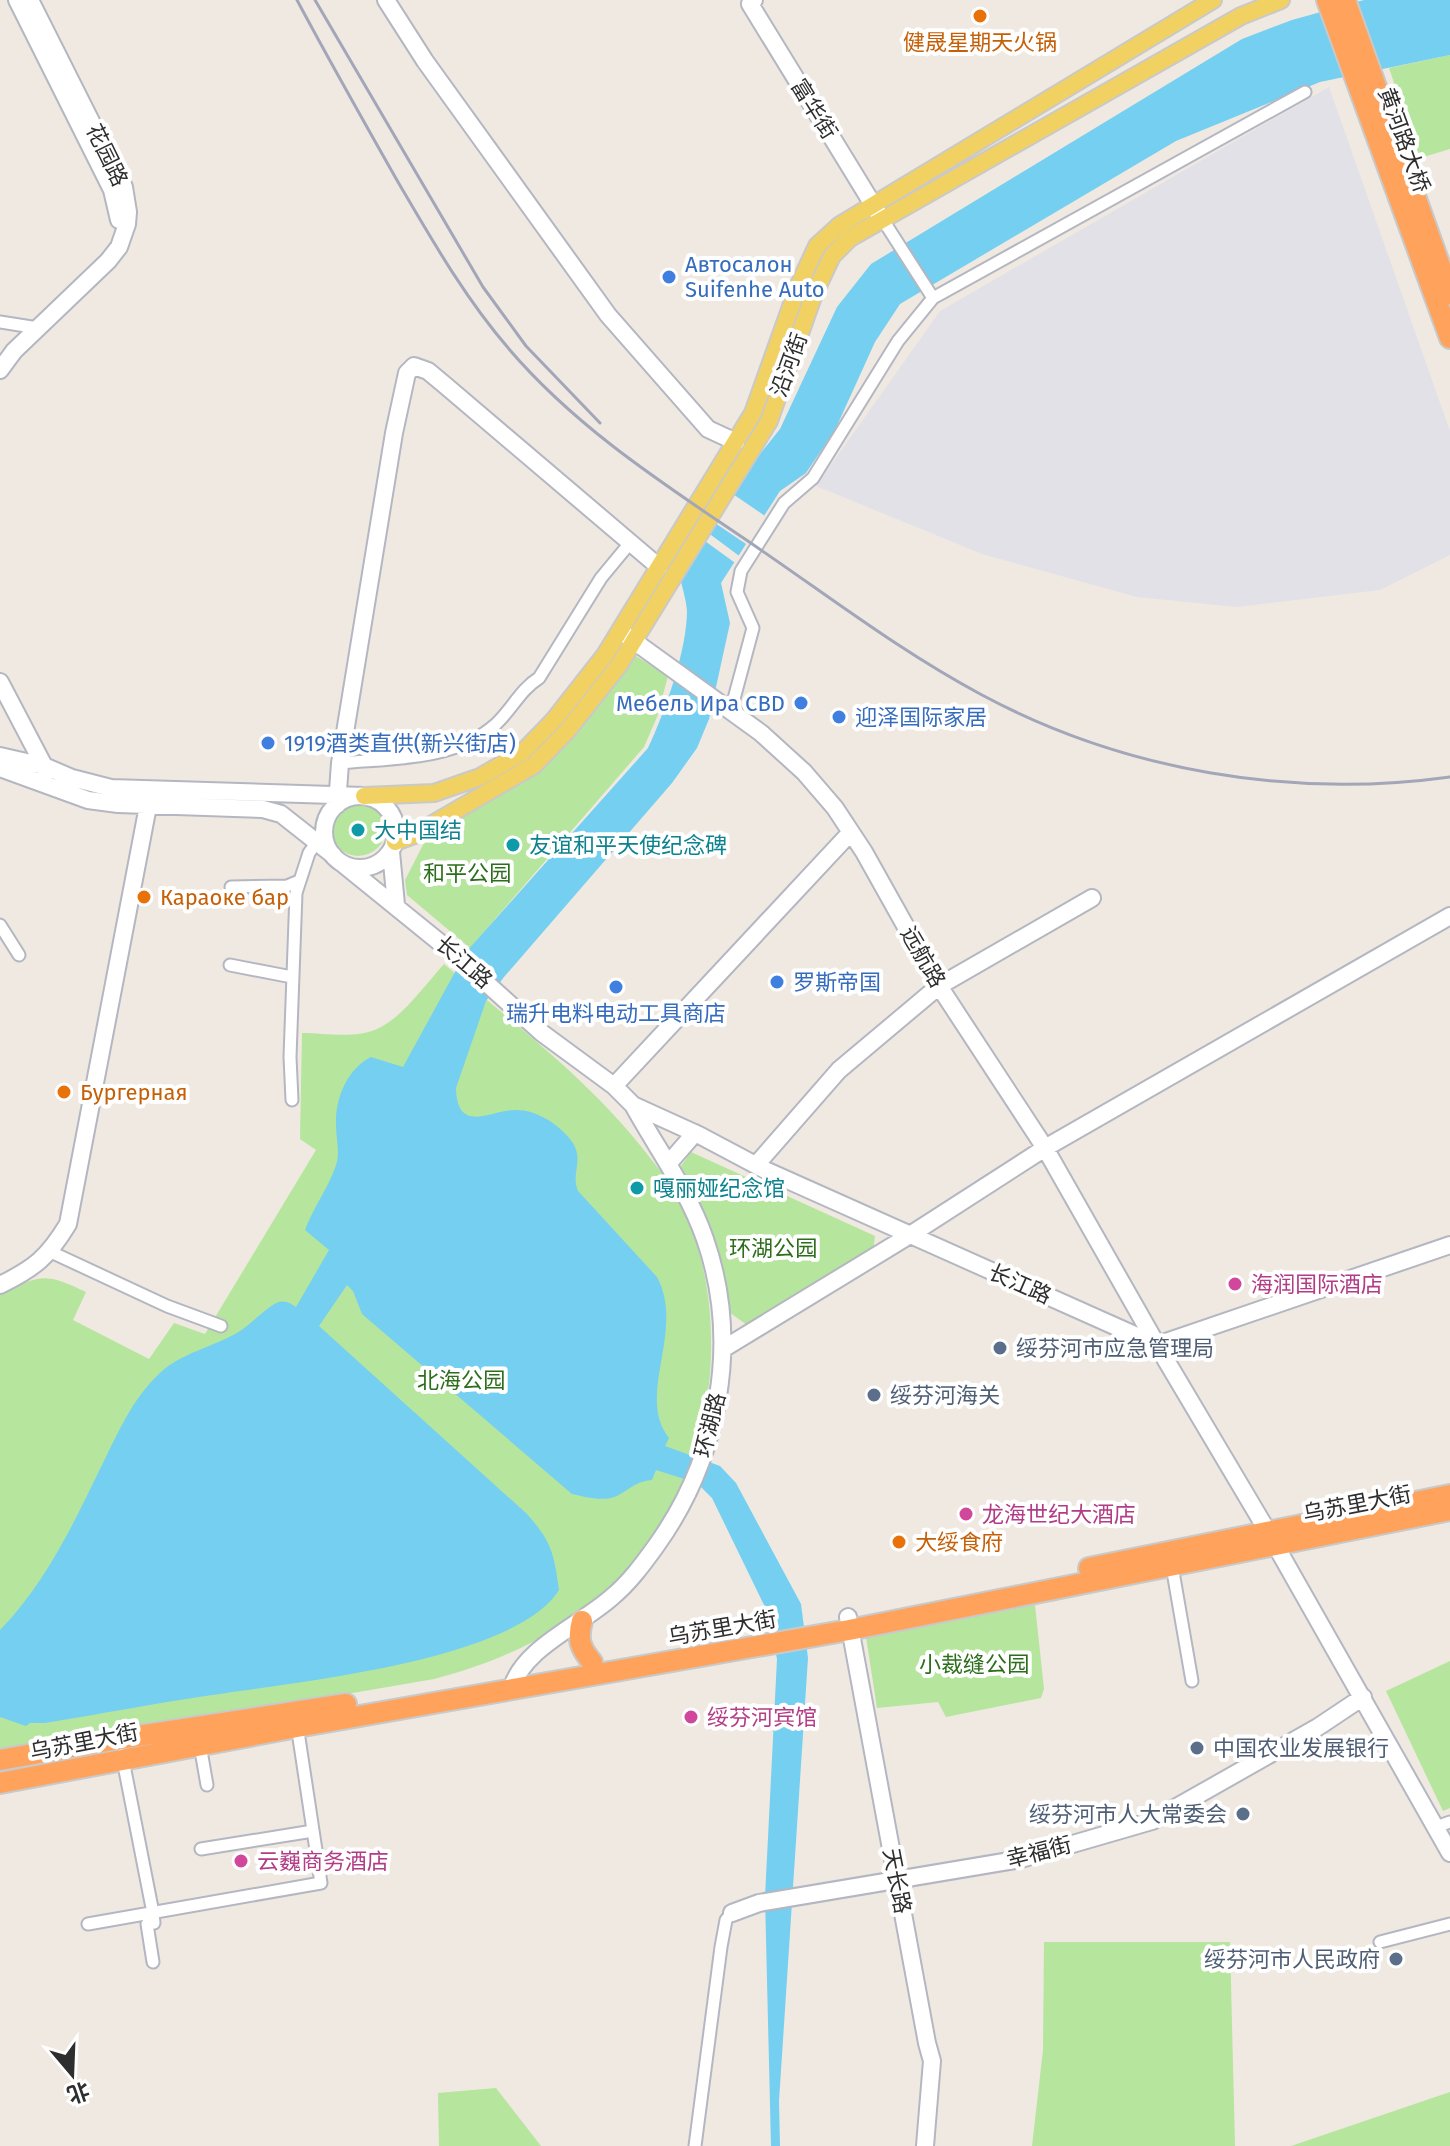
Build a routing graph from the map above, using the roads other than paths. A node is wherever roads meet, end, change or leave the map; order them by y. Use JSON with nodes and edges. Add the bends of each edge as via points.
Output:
{"nodes":[{"id":1,"x":17,"y":0,"type":"edge"},
{"id":2,"x":30,"y":0,"type":"edge"},
{"id":3,"x":386,"y":0,"type":"edge"},
{"id":4,"x":1213,"y":0,"type":"edge"},
{"id":5,"x":1281,"y":0,"type":"edge"},
{"id":6,"x":750,"y":1,"type":"edge"},
{"id":7,"x":1337,"y":1,"type":"edge"},
{"id":8,"x":1305,"y":92,"type":"dead end"},
{"id":9,"x":873,"y":203,"type":"junction"},
{"id":10,"x":883,"y":220,"type":"junction"},
{"id":11,"x":1450,"y":294,"type":"edge"},
{"id":12,"x":933,"y":298,"type":"junction"},
{"id":13,"x":0,"y":322,"type":"edge"},
{"id":14,"x":33,"y":328,"type":"junction"},
{"id":15,"x":1450,"y":338,"type":"edge"},
{"id":16,"x":0,"y":353,"type":"edge"},
{"id":17,"x":0,"y":370,"type":"edge"},
{"id":18,"x":736,"y":442,"type":"junction"},
{"id":19,"x":630,"y":543,"type":"junction"},
{"id":20,"x":659,"y":567,"type":"junction"},
{"id":21,"x":620,"y":631,"type":"junction"},
{"id":22,"x":634,"y":641,"type":"junction"},
{"id":23,"x":0,"y":682,"type":"edge"},
{"id":24,"x":0,"y":703,"type":"edge"},
{"id":25,"x":731,"y":710,"type":"junction"},
{"id":26,"x":0,"y":756,"type":"edge"},
{"id":27,"x":340,"y":763,"type":"junction"},
{"id":28,"x":0,"y":768,"type":"edge"},
{"id":29,"x":39,"y":771,"type":"junction"},
{"id":30,"x":364,"y":796,"type":"junction"},
{"id":31,"x":337,"y":799,"type":"junction"},
{"id":32,"x":148,"y":806,"type":"junction"},
{"id":33,"x":851,"y":832,"type":"junction"},
{"id":34,"x":317,"y":842,"type":"junction"},
{"id":35,"x":393,"y":847,"type":"junction"},
{"id":36,"x":338,"y":860,"type":"junction"},
{"id":37,"x":299,"y":881,"type":"junction"},
{"id":38,"x":231,"y":887,"type":"dead end"},
{"id":39,"x":1092,"y":898,"type":"dead end"},
{"id":40,"x":396,"y":905,"type":"junction"},
{"id":41,"x":1450,"y":916,"type":"edge"},
{"id":42,"x":0,"y":925,"type":"edge"},
{"id":43,"x":19,"y":955,"type":"dead end"},
{"id":44,"x":230,"y":965,"type":"dead end"},
{"id":45,"x":292,"y":977,"type":"junction"},
{"id":46,"x":939,"y":986,"type":"junction"},
{"id":47,"x":614,"y":1086,"type":"junction"},
{"id":48,"x":292,"y":1100,"type":"dead end"},
{"id":49,"x":633,"y":1105,"type":"junction"},
{"id":50,"x":695,"y":1133,"type":"junction"},
{"id":51,"x":1045,"y":1148,"type":"junction"},
{"id":52,"x":668,"y":1164,"type":"junction"},
{"id":53,"x":756,"y":1165,"type":"junction"},
{"id":54,"x":910,"y":1235,"type":"junction"},
{"id":55,"x":1450,"y":1245,"type":"edge"},
{"id":56,"x":51,"y":1252,"type":"junction"},
{"id":57,"x":0,"y":1285,"type":"edge"},
{"id":58,"x":221,"y":1326,"type":"dead end"},
{"id":59,"x":1157,"y":1345,"type":"junction"},
{"id":60,"x":723,"y":1349,"type":"junction"},
{"id":61,"x":1450,"y":1495,"type":"edge"},
{"id":62,"x":1450,"y":1510,"type":"edge"},
{"id":63,"x":1272,"y":1538,"type":"junction"},
{"id":64,"x":1172,"y":1566,"type":"junction"},
{"id":65,"x":582,"y":1621,"type":"junction"},
{"id":66,"x":848,"y":1623,"type":"junction"},
{"id":67,"x":775,"y":1637,"type":"junction"},
{"id":68,"x":592,"y":1662,"type":"junction"},
{"id":69,"x":1192,"y":1681,"type":"dead end"},
{"id":70,"x":513,"y":1682,"type":"junction"},
{"id":71,"x":1363,"y":1697,"type":"junction"},
{"id":72,"x":296,"y":1720,"type":"junction"},
{"id":73,"x":200,"y":1745,"type":"junction"},
{"id":74,"x":120,"y":1749,"type":"junction"},
{"id":75,"x":0,"y":1760,"type":"edge"},
{"id":76,"x":0,"y":1783,"type":"edge"},
{"id":77,"x":207,"y":1785,"type":"dead end"},
{"id":78,"x":1443,"y":1825,"type":"edge"},
{"id":79,"x":313,"y":1831,"type":"junction"},
{"id":80,"x":201,"y":1849,"type":"dead end"},
{"id":81,"x":1450,"y":1853,"type":"edge"},
{"id":82,"x":897,"y":1880,"type":"junction"},
{"id":83,"x":153,"y":1913,"type":"junction"},
{"id":84,"x":732,"y":1913,"type":"joint"},
{"id":85,"x":88,"y":1924,"type":"dead end"},
{"id":86,"x":1450,"y":1924,"type":"edge"},
{"id":87,"x":1380,"y":1942,"type":"dead end"},
{"id":88,"x":153,"y":1962,"type":"dead end"},
{"id":89,"x":695,"y":2146,"type":"edge"},
{"id":90,"x":925,"y":2146,"type":"edge"}],
"edges":[{"from":1,"to":14,"type":"street","name":"花园路","via":[[119,212],[115,233],[100,257]]},
{"from":2,"to":14,"type":"street","name":"花园路","via":[[120,179],[128,212],[124,236],[108,261]]},
{"from":3,"to":18,"type":"street","via":[[608,315],[708,429]]},
{"from":4,"to":9,"type":"main road","name":"沿河街"},
{"from":5,"to":10,"type":"main road","name":"沿河街","via":[[1241,16]]},
{"from":6,"to":9,"type":"street","name":"富华街"},
{"from":7,"to":11,"type":"highway","name":"黄河路大桥"},
{"from":7,"to":15,"type":"highway","name":"黄河路大桥"},
{"from":8,"to":12,"type":"street"},
{"from":9,"to":10,"type":"street","name":"富华街"},
{"from":9,"to":18,"type":"main road","name":"沿河街","via":[[817,246],[753,413]]},
{"from":10,"to":12,"type":"street"},
{"from":10,"to":22,"type":"main road","name":"沿河街","via":[[850,238],[832,256],[769,421]]},
{"from":12,"to":25,"type":"street","via":[[898,341],[813,478],[784,503],[741,571],[737,592],[753,628]]},
{"from":13,"to":14,"type":"street"},
{"from":14,"to":16,"type":"street","name":"花园路"},
{"from":14,"to":17,"type":"street","name":"花园路"},
{"from":18,"to":20,"type":"main road","name":"沿河街"},
{"from":19,"to":20,"type":"street"},
{"from":19,"to":27,"type":"street","via":[[601,578],[539,678],[528,684],[498,723],[443,752]]},
{"from":19,"to":27,"type":"street","via":[[437,379],[414,366],[407,373],[394,433]]},
{"from":20,"to":21,"type":"main road","name":"沿河街"},
{"from":21,"to":22,"type":"street","name":"远航路"},
{"from":21,"to":30,"type":"main road","name":"沿河街","via":[[554,720],[523,752],[480,777],[434,793]]},
{"from":22,"to":25,"type":"street","name":"远航路"},
{"from":22,"to":35,"type":"main road","name":"沿河街","via":[[567,731],[534,765]]},
{"from":23,"to":29,"type":"street"},
{"from":24,"to":29,"type":"street"},
{"from":25,"to":33,"type":"street","name":"远航路","via":[[804,772]]},
{"from":26,"to":29,"type":"street"},
{"from":27,"to":31,"type":"street"},
{"from":28,"to":29,"type":"street"},
{"from":29,"to":31,"type":"street","via":[[111,788]]},
{"from":29,"to":32,"type":"street","name":"长江路","via":[[88,800]]},
{"from":30,"to":31,"type":"street"},
{"from":30,"to":35,"type":"street","via":[[383,804],[392,815]]},
{"from":31,"to":36,"type":"street","via":[[324,829]]},
{"from":32,"to":34,"type":"street","name":"长江路","via":[[263,809],[281,814]]},
{"from":32,"to":56,"type":"street","via":[[68,1224]]},
{"from":33,"to":46,"type":"street","name":"远航路"},
{"from":33,"to":47,"type":"street"},
{"from":34,"to":36,"type":"street","name":"长江路"},
{"from":34,"to":37,"type":"street"},
{"from":35,"to":36,"type":"street","via":[[383,861],[366,868]]},
{"from":35,"to":40,"type":"street"},
{"from":36,"to":40,"type":"street","name":"长江路"},
{"from":37,"to":38,"type":"street"},
{"from":37,"to":45,"type":"street"},
{"from":39,"to":46,"type":"street"},
{"from":40,"to":47,"type":"street","name":"长江路","via":[[542,1033]]},
{"from":41,"to":51,"type":"street"},
{"from":42,"to":43,"type":"street"},
{"from":44,"to":45,"type":"street"},
{"from":45,"to":48,"type":"street"},
{"from":46,"to":51,"type":"street","name":"远航路"},
{"from":46,"to":53,"type":"street","via":[[839,1070]]},
{"from":47,"to":49,"type":"street","name":"长江路"},
{"from":49,"to":50,"type":"street","name":"长江路"},
{"from":49,"to":52,"type":"street","name":"环湖路"},
{"from":50,"to":52,"type":"street"},
{"from":50,"to":53,"type":"street","name":"长江路"},
{"from":51,"to":54,"type":"street"},
{"from":51,"to":59,"type":"street","name":"远航路"},
{"from":52,"to":60,"type":"street","name":"环湖路","via":[[706,1242]]},
{"from":53,"to":54,"type":"street","name":"长江路"},
{"from":54,"to":59,"type":"street","name":"长江路"},
{"from":54,"to":60,"type":"street"},
{"from":55,"to":59,"type":"street"},
{"from":56,"to":57,"type":"street"},
{"from":56,"to":58,"type":"street"},
{"from":59,"to":63,"type":"street"},
{"from":60,"to":65,"type":"street","name":"环湖路","via":[[706,1449],[690,1490],[641,1566]]},
{"from":61,"to":63,"type":"highway","name":"乌苏里大街"},
{"from":62,"to":63,"type":"highway","name":"乌苏里大街"},
{"from":63,"to":64,"type":"highway","name":"乌苏里大街"},
{"from":63,"to":66,"type":"highway","name":"乌苏里大街"},
{"from":63,"to":71,"type":"street"},
{"from":64,"to":66,"type":"highway","name":"乌苏里大街"},
{"from":64,"to":69,"type":"street"},
{"from":65,"to":68,"type":"highway","via":[[579,1640]]},
{"from":65,"to":70,"type":"street","name":"环湖路","via":[[529,1658]]},
{"from":66,"to":67,"type":"highway","name":"乌苏里大街"},
{"from":66,"to":82,"type":"street","name":"天长路"},
{"from":67,"to":68,"type":"highway","name":"乌苏里大街"},
{"from":67,"to":70,"type":"highway","name":"乌苏里大街"},
{"from":68,"to":70,"type":"highway","name":"乌苏里大街"},
{"from":70,"to":72,"type":"highway","name":"乌苏里大街"},
{"from":71,"to":78,"type":"street"},
{"from":71,"to":82,"type":"street","name":"幸福街","via":[[1152,1821],[1021,1859]]},
{"from":72,"to":73,"type":"highway","name":"乌苏里大街"},
{"from":72,"to":74,"type":"highway","name":"乌苏里大街"},
{"from":72,"to":79,"type":"street"},
{"from":73,"to":74,"type":"highway","name":"乌苏里大街"},
{"from":73,"to":77,"type":"street"},
{"from":74,"to":75,"type":"highway","name":"乌苏里大街"},
{"from":74,"to":76,"type":"highway","name":"乌苏里大街"},
{"from":74,"to":83,"type":"street"},
{"from":78,"to":81,"type":"street"},
{"from":79,"to":80,"type":"street"},
{"from":79,"to":83,"type":"street","via":[[321,1883]]},
{"from":82,"to":84,"type":"street","name":"幸福街","via":[[759,1903]]},
{"from":82,"to":90,"type":"street","name":"天长路","via":[[932,2061]]},
{"from":83,"to":85,"type":"street"},
{"from":83,"to":88,"type":"street","via":[[154,1923],[147,1924]]},
{"from":84,"to":89,"type":"street","via":[[721,1947]]},
{"from":86,"to":87,"type":"street"}]}
